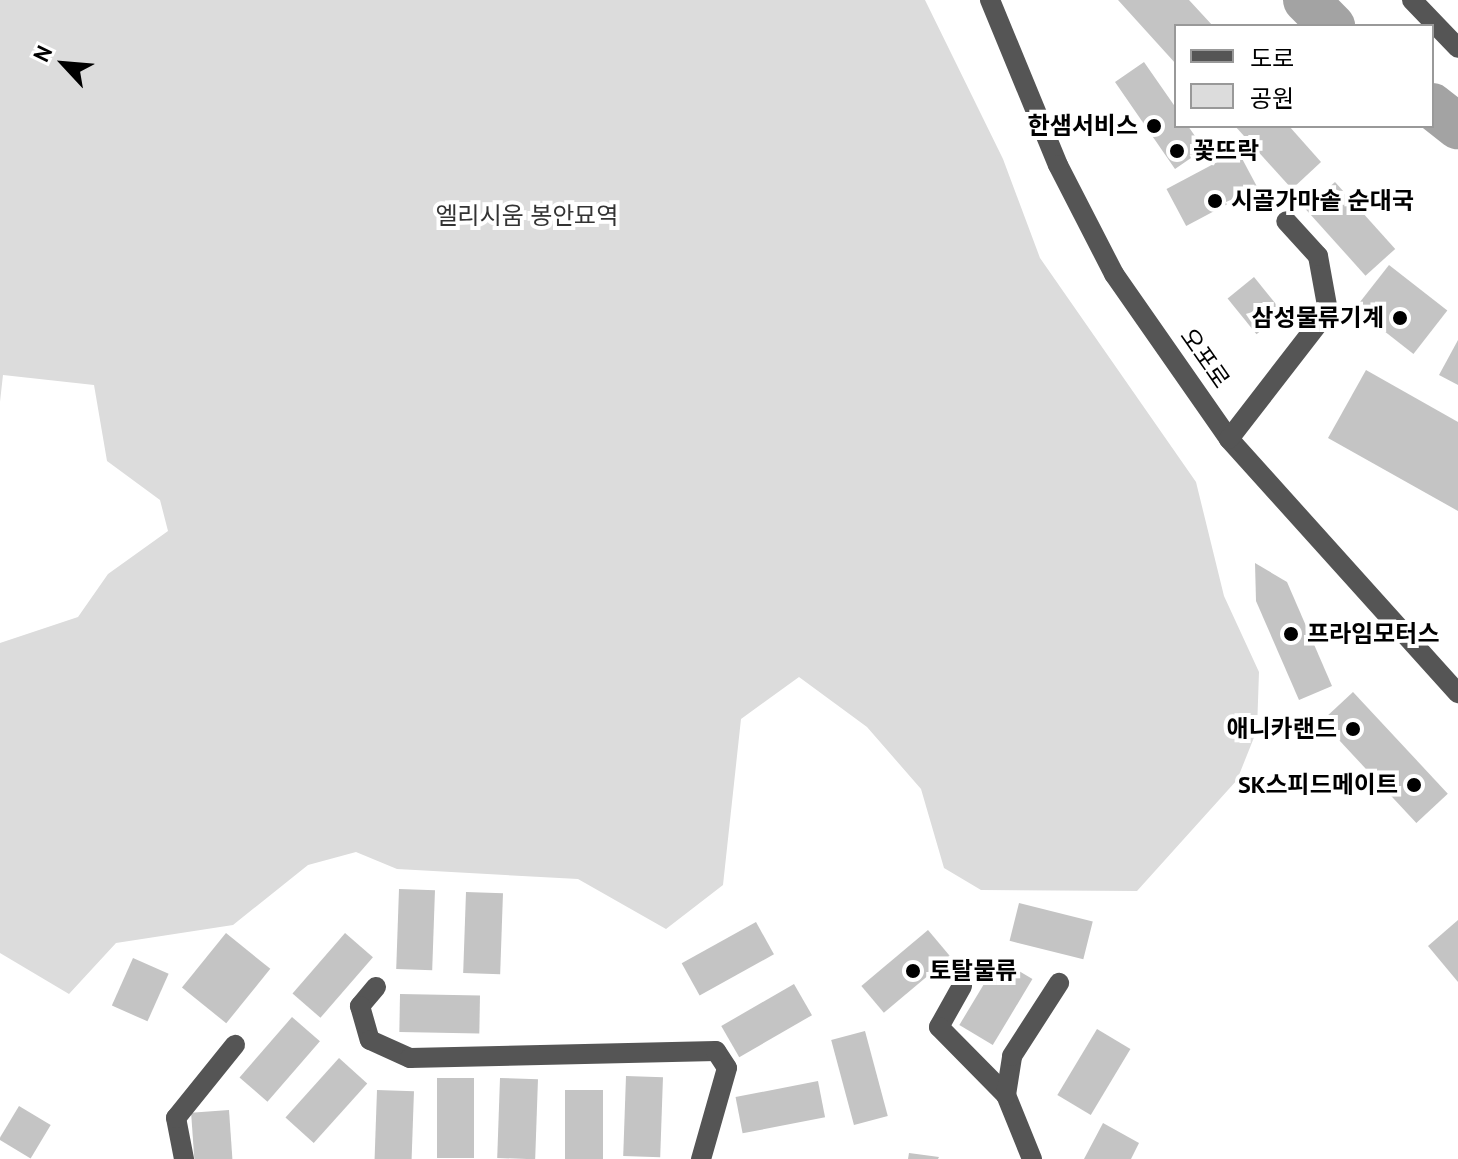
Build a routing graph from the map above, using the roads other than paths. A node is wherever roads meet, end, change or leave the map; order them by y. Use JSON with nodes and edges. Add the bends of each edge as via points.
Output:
{"nodes":[{"id":1,"x":990,"y":0,"type":"edge"},
{"id":2,"x":1412,"y":0,"type":"edge"},
{"id":3,"x":1458,"y":48,"type":"edge"},
{"id":4,"x":1286,"y":221,"type":"dead end"},
{"id":5,"x":1229,"y":439,"type":"junction"},
{"id":6,"x":1458,"y":693,"type":"edge"},
{"id":7,"x":1059,"y":983,"type":"dead end"},
{"id":8,"x":962,"y":986,"type":"dead end"},
{"id":9,"x":376,"y":987,"type":"dead end"},
{"id":10,"x":235,"y":1045,"type":"dead end"},
{"id":11,"x":1006,"y":1095,"type":"junction"},
{"id":12,"x":184,"y":1159,"type":"edge"},
{"id":13,"x":701,"y":1159,"type":"edge"},
{"id":14,"x":1032,"y":1159,"type":"edge"}],
"edges":[{"from":1,"to":5,"type":"street","name":"오포로","via":[[1058,165],[1114,274]]},
{"from":2,"to":3,"type":"street"},
{"from":4,"to":5,"type":"street","via":[[1318,256],[1328,311]]},
{"from":5,"to":6,"type":"street","name":"오포로"},
{"from":7,"to":11,"type":"street","via":[[1012,1056]]},
{"from":8,"to":11,"type":"street","via":[[939,1027]]},
{"from":9,"to":13,"type":"street","via":[[360,1006],[370,1040],[410,1058],[716,1051],[727,1068]]},
{"from":10,"to":12,"type":"street","via":[[176,1118]]},
{"from":11,"to":14,"type":"street"}]}
